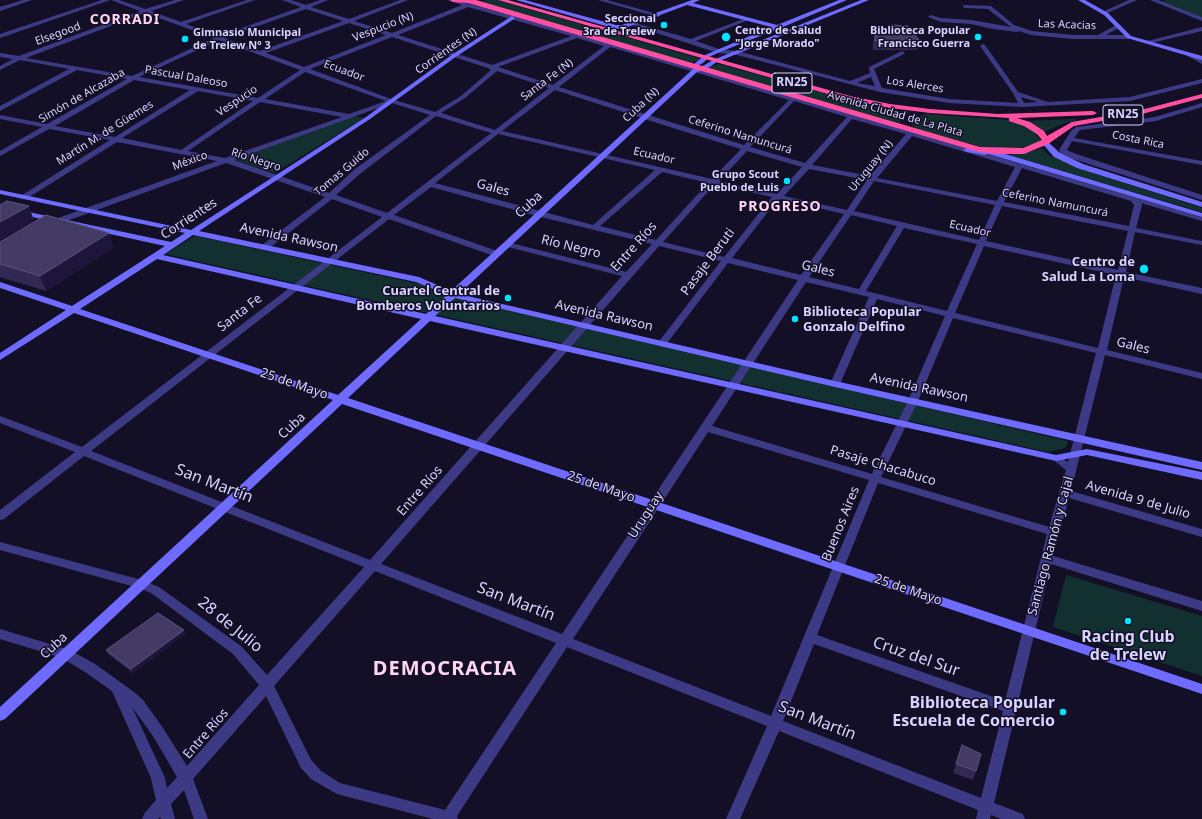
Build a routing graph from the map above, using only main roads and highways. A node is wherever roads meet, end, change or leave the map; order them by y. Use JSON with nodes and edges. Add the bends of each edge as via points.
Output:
{"nodes":[{"id":1,"x":451,"y":0,"type":"edge"},
{"id":2,"x":482,"y":0,"type":"edge"},
{"id":3,"x":501,"y":0,"type":"edge"},
{"id":4,"x":468,"y":2,"type":"edge"},
{"id":5,"x":526,"y":22,"type":"road end"},
{"id":6,"x":566,"y":29,"type":"junction"},
{"id":7,"x":1202,"y":89,"type":"edge"},
{"id":8,"x":1202,"y":96,"type":"edge"},
{"id":9,"x":793,"y":99,"type":"road end"},
{"id":10,"x":805,"y":99,"type":"junction"},
{"id":11,"x":821,"y":107,"type":"road end"},
{"id":12,"x":930,"y":111,"type":"junction"},
{"id":13,"x":998,"y":116,"type":"junction"},
{"id":14,"x":912,"y":132,"type":"junction"},
{"id":15,"x":1045,"y":141,"type":"junction"}],
"edges":[{"from":1,"to":4,"type":"highway"},
{"from":2,"to":4,"type":"highway"},
{"from":3,"to":12,"type":"highway","name":"Avenida Ciudad de La Plata","number":"RN25","via":[[849,98]]},
{"from":4,"to":6,"type":"highway","name":"Avenida Ciudad de La Plata","number":"RN25"},
{"from":5,"to":6,"type":"highway"},
{"from":6,"to":10,"type":"highway","name":"Avenida Ciudad de La Plata","number":"RN25"},
{"from":7,"to":13,"type":"highway","number":"RN25","via":[[1149,104],[1095,113]]},
{"from":8,"to":15,"type":"highway","number":"RN25","via":[[1142,112],[1072,124]]},
{"from":9,"to":10,"type":"highway"},
{"from":10,"to":11,"type":"highway"},
{"from":10,"to":14,"type":"highway","name":"Avenida Ciudad de La Plata","number":"RN25"},
{"from":12,"to":13,"type":"highway","name":"Avenida Ciudad de La Plata","number":"RN25"},
{"from":12,"to":14,"type":"highway","via":[[908,118],[907,122]]},
{"from":13,"to":15,"type":"highway","via":[[1027,124],[1041,133]]},
{"from":14,"to":15,"type":"highway","name":"Avenida Ciudad de La Plata","number":"RN25","via":[[996,151],[1024,151]]}]}
